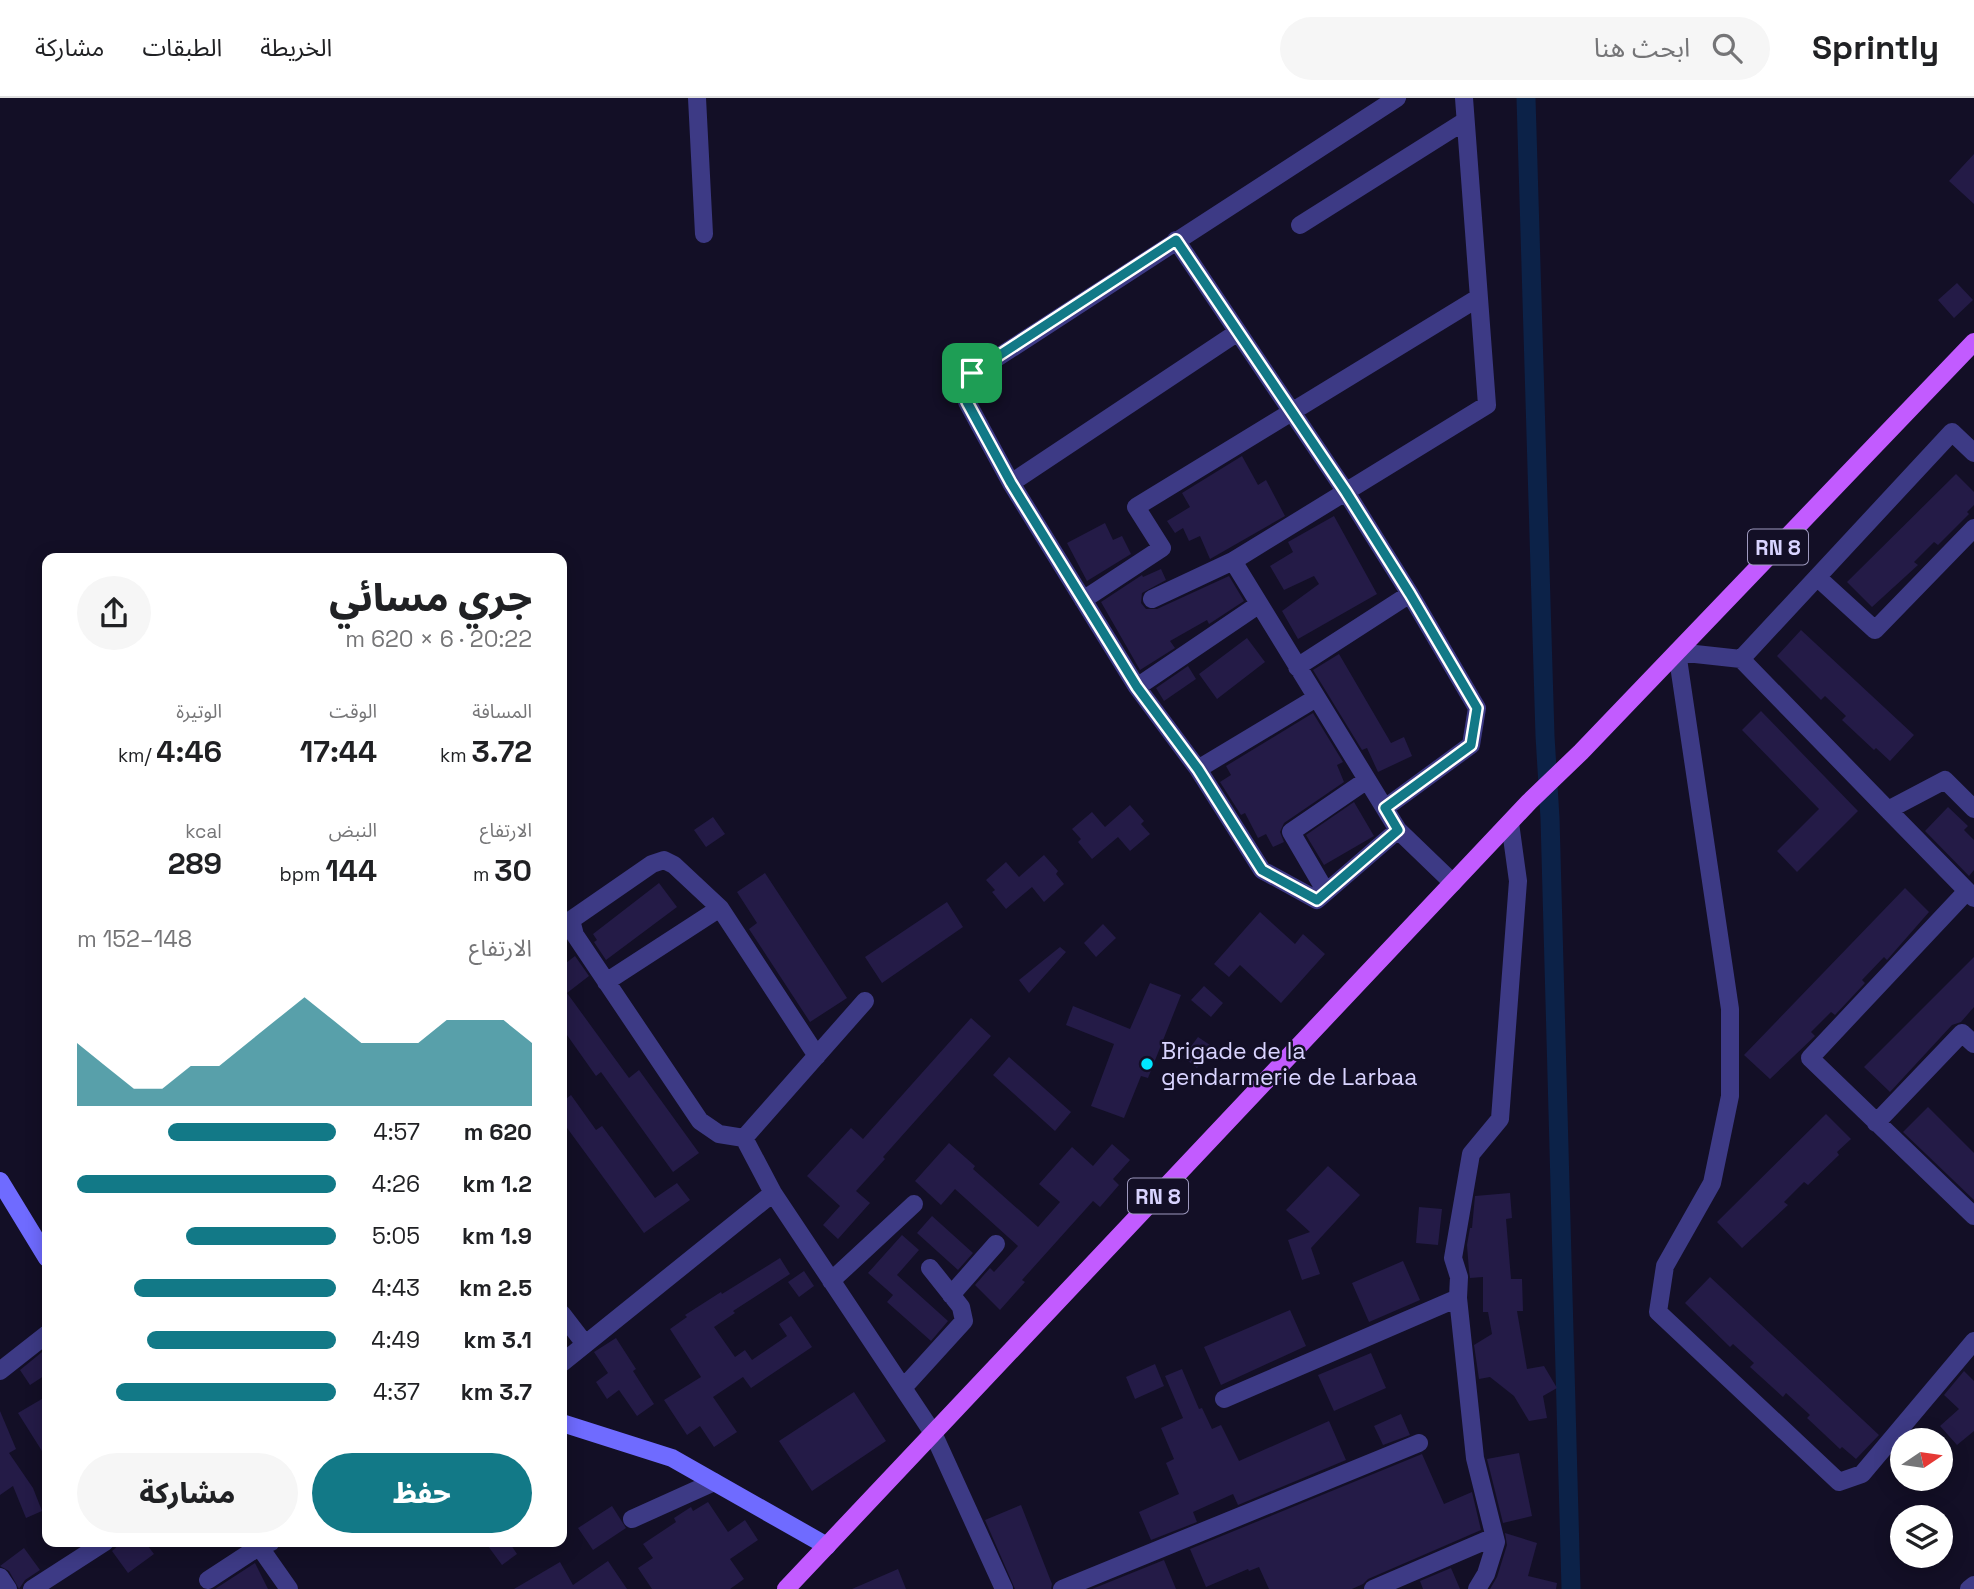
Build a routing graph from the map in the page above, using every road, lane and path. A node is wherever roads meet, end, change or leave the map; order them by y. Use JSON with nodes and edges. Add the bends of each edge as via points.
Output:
{"nodes":[{"id":1,"x":697,"y":98,"type":"edge"},
{"id":2,"x":1398,"y":98,"type":"edge"},
{"id":3,"x":1464,"y":98,"type":"edge"},
{"id":4,"x":1465,"y":121,"type":"junction"},
{"id":5,"x":1300,"y":225,"type":"dead end"},
{"id":6,"x":704,"y":234,"type":"dead end"},
{"id":7,"x":1176,"y":240,"type":"junction"},
{"id":8,"x":1478,"y":298,"type":"junction"},
{"id":9,"x":1238,"y":332,"type":"junction"},
{"id":10,"x":1974,"y":342,"type":"edge"},
{"id":11,"x":1292,"y":411,"type":"junction"},
{"id":12,"x":1974,"y":453,"type":"edge"},
{"id":13,"x":1011,"y":483,"type":"junction"},
{"id":14,"x":1346,"y":492,"type":"junction"},
{"id":15,"x":1974,"y":528,"type":"edge"},
{"id":16,"x":1233,"y":561,"type":"junction"},
{"id":17,"x":1817,"y":577,"type":"junction"},
{"id":18,"x":1410,"y":594,"type":"junction"},
{"id":19,"x":1152,"y":598,"type":"dead end"},
{"id":20,"x":1083,"y":600,"type":"junction"},
{"id":21,"x":1258,"y":605,"type":"junction"},
{"id":22,"x":1677,"y":652,"type":"junction"},
{"id":23,"x":1741,"y":659,"type":"junction"},
{"id":24,"x":1297,"y":667,"type":"junction"},
{"id":25,"x":1137,"y":687,"type":"junction"},
{"id":26,"x":1316,"y":698,"type":"junction"},
{"id":27,"x":1198,"y":769,"type":"junction"},
{"id":28,"x":1367,"y":780,"type":"junction"},
{"id":29,"x":1972,"y":802,"type":"edge"},
{"id":30,"x":1385,"y":808,"type":"junction"},
{"id":31,"x":1888,"y":810,"type":"junction"},
{"id":32,"x":1510,"y":823,"type":"junction"},
{"id":33,"x":1398,"y":830,"type":"junction"},
{"id":34,"x":1453,"y":883,"type":"junction"},
{"id":35,"x":1326,"y":892,"type":"junction"},
{"id":36,"x":1971,"y":894,"type":"edge"},
{"id":37,"x":720,"y":908,"type":"junction"},
{"id":38,"x":606,"y":982,"type":"junction"},
{"id":39,"x":864,"y":1001,"type":"dead end"},
{"id":40,"x":1974,"y":1044,"type":"edge"},
{"id":41,"x":817,"y":1056,"type":"junction"},
{"id":42,"x":1876,"y":1123,"type":"junction"},
{"id":43,"x":744,"y":1138,"type":"junction"},
{"id":44,"x":0,"y":1181,"type":"edge"},
{"id":45,"x":773,"y":1193,"type":"junction"},
{"id":46,"x":914,"y":1204,"type":"dead end"},
{"id":47,"x":1974,"y":1216,"type":"edge"},
{"id":48,"x":996,"y":1244,"type":"dead end"},
{"id":49,"x":42,"y":1250,"type":"edge"},
{"id":50,"x":930,"y":1268,"type":"dead end"},
{"id":51,"x":831,"y":1281,"type":"junction"},
{"id":52,"x":951,"y":1295,"type":"junction"},
{"id":53,"x":1458,"y":1298,"type":"junction"},
{"id":54,"x":567,"y":1321,"type":"edge"},
{"id":55,"x":42,"y":1338,"type":"edge"},
{"id":56,"x":1974,"y":1341,"type":"edge"},
{"id":57,"x":585,"y":1344,"type":"junction"},
{"id":58,"x":567,"y":1359,"type":"edge"},
{"id":59,"x":0,"y":1371,"type":"edge"},
{"id":60,"x":903,"y":1388,"type":"junction"},
{"id":61,"x":1224,"y":1399,"type":"dead end"},
{"id":62,"x":567,"y":1425,"type":"edge"},
{"id":63,"x":933,"y":1433,"type":"junction"},
{"id":64,"x":1419,"y":1443,"type":"dead end"},
{"id":65,"x":714,"y":1482,"type":"junction"},
{"id":66,"x":632,"y":1519,"type":"dead end"},
{"id":67,"x":1494,"y":1537,"type":"junction"},
{"id":68,"x":827,"y":1546,"type":"junction"},
{"id":69,"x":97,"y":1547,"type":"edge"},
{"id":70,"x":256,"y":1547,"type":"edge"},
{"id":71,"x":264,"y":1547,"type":"edge"},
{"id":72,"x":0,"y":1577,"type":"edge"},
{"id":73,"x":208,"y":1580,"type":"dead end"},
{"id":74,"x":1974,"y":1586,"type":"edge"},
{"id":75,"x":8,"y":1589,"type":"edge"},
{"id":76,"x":32,"y":1589,"type":"edge"},
{"id":77,"x":289,"y":1589,"type":"edge"},
{"id":78,"x":786,"y":1589,"type":"edge"},
{"id":79,"x":1004,"y":1589,"type":"edge"},
{"id":80,"x":1062,"y":1589,"type":"edge"},
{"id":81,"x":1373,"y":1589,"type":"edge"},
{"id":82,"x":1477,"y":1589,"type":"edge"},
{"id":83,"x":1969,"y":1589,"type":"edge"}],
"edges":[{"from":1,"to":6,"type":"street"},
{"from":2,"to":7,"type":"street"},
{"from":3,"to":4,"type":"street"},
{"from":4,"to":5,"type":"street"},
{"from":4,"to":8,"type":"street"},
{"from":7,"to":9,"type":"street"},
{"from":7,"to":13,"type":"street","via":[[972,373],[967,402]]},
{"from":8,"to":11,"type":"street"},
{"from":8,"to":14,"type":"street","via":[[1486,405]]},
{"from":9,"to":11,"type":"street"},
{"from":9,"to":13,"type":"street"},
{"from":10,"to":22,"type":"main road","number":"RN 8"},
{"from":11,"to":14,"type":"street"},
{"from":11,"to":20,"type":"street","via":[[1136,507],[1162,548]]},
{"from":12,"to":17,"type":"street","via":[[1952,432]]},
{"from":13,"to":20,"type":"street"},
{"from":14,"to":16,"type":"street"},
{"from":14,"to":18,"type":"street"},
{"from":15,"to":17,"type":"street","via":[[1875,630]]},
{"from":16,"to":19,"type":"street"},
{"from":16,"to":21,"type":"street"},
{"from":17,"to":23,"type":"street"},
{"from":18,"to":24,"type":"street"},
{"from":18,"to":30,"type":"street","via":[[1477,708],[1471,745]]},
{"from":20,"to":25,"type":"street"},
{"from":21,"to":24,"type":"street"},
{"from":21,"to":25,"type":"street"},
{"from":22,"to":23,"type":"street"},
{"from":22,"to":32,"type":"main road","number":"RN 8"},
{"from":22,"to":56,"type":"street","via":[[1730,1009],[1730,1096],[1712,1183],[1665,1266],[1658,1312],[1839,1482],[1862,1474]]},
{"from":23,"to":31,"type":"street"},
{"from":24,"to":26,"type":"street"},
{"from":25,"to":27,"type":"street"},
{"from":26,"to":27,"type":"street"},
{"from":26,"to":28,"type":"street"},
{"from":27,"to":35,"type":"street","via":[[1262,870],[1317,900]]},
{"from":28,"to":30,"type":"street"},
{"from":28,"to":35,"type":"street","via":[[1291,832]]},
{"from":29,"to":31,"type":"street","via":[[1945,780]]},
{"from":30,"to":33,"type":"street"},
{"from":31,"to":36,"type":"street"},
{"from":32,"to":34,"type":"main road","number":"RN 8"},
{"from":32,"to":53,"type":"street","via":[[1518,881],[1500,1119],[1471,1154],[1453,1258],[1459,1277]]},
{"from":33,"to":34,"type":"street"},
{"from":33,"to":35,"type":"street"},
{"from":34,"to":63,"type":"main road","number":"RN 8"},
{"from":36,"to":42,"type":"street","via":[[1810,1058]]},
{"from":37,"to":38,"type":"street"},
{"from":37,"to":38,"type":"street","via":[[674,865],[664,860],[652,864],[571,920],[575,935]]},
{"from":37,"to":41,"type":"street"},
{"from":38,"to":43,"type":"street","via":[[700,1121],[719,1134]]},
{"from":39,"to":41,"type":"street"},
{"from":40,"to":42,"type":"street","via":[[1962,1033]]},
{"from":41,"to":43,"type":"street"},
{"from":42,"to":47,"type":"street"},
{"from":43,"to":45,"type":"street"},
{"from":44,"to":49,"type":"main road"},
{"from":45,"to":51,"type":"street"},
{"from":45,"to":57,"type":"street"},
{"from":46,"to":51,"type":"street"},
{"from":48,"to":52,"type":"street"},
{"from":50,"to":52,"type":"street"},
{"from":51,"to":60,"type":"street"},
{"from":52,"to":60,"type":"street","via":[[961,1307],[964,1321]]},
{"from":53,"to":61,"type":"street"},
{"from":53,"to":67,"type":"street","via":[[1475,1458]]},
{"from":54,"to":57,"type":"street"},
{"from":55,"to":59,"type":"street"},
{"from":57,"to":58,"type":"street"},
{"from":60,"to":63,"type":"street"},
{"from":62,"to":65,"type":"main road","via":[[672,1458]]},
{"from":63,"to":68,"type":"main road","number":"RN 8"},
{"from":63,"to":79,"type":"street"},
{"from":64,"to":80,"type":"street"},
{"from":65,"to":66,"type":"street"},
{"from":65,"to":68,"type":"main road"},
{"from":67,"to":81,"type":"street"},
{"from":67,"to":82,"type":"street","via":[[1486,1574]]},
{"from":68,"to":78,"type":"main road","number":"RN 8"},
{"from":69,"to":76,"type":"street"},
{"from":70,"to":73,"type":"street"},
{"from":71,"to":77,"type":"street"},
{"from":72,"to":75,"type":"street"},
{"from":74,"to":83,"type":"street"}]}
